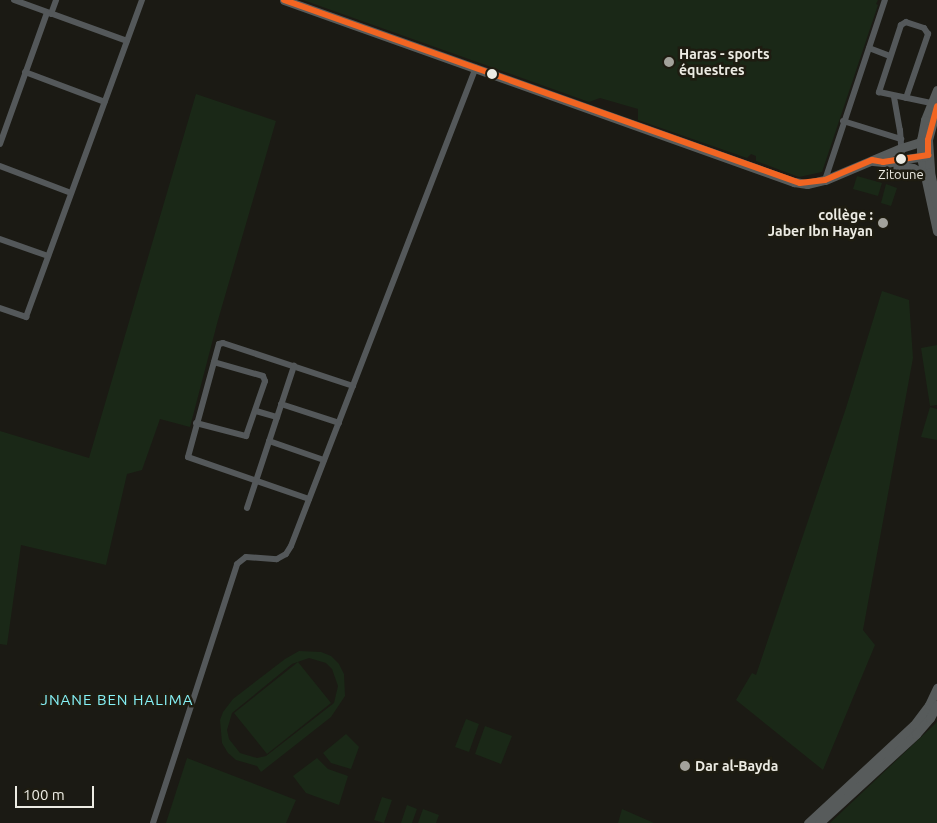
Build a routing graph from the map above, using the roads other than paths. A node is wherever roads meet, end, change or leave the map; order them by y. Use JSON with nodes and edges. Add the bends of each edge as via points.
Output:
{"nodes":[{"id":1,"x":14,"y":0,"type":"edge"},
{"id":2,"x":56,"y":0,"type":"edge"},
{"id":3,"x":142,"y":0,"type":"edge"},
{"id":4,"x":284,"y":0,"type":"edge"},
{"id":5,"x":886,"y":0,"type":"edge"},
{"id":6,"x":49,"y":13,"type":"junction"},
{"id":7,"x":127,"y":41,"type":"junction"},
{"id":8,"x":869,"y":48,"type":"junction"},
{"id":9,"x":890,"y":56,"type":"junction"},
{"id":10,"x":476,"y":68,"type":"junction"},
{"id":11,"x":25,"y":72,"type":"junction"},
{"id":12,"x":937,"y":90,"type":"edge"},
{"id":13,"x":894,"y":97,"type":"junction"},
{"id":14,"x":906,"y":98,"type":"junction"},
{"id":15,"x":105,"y":102,"type":"junction"},
{"id":16,"x":935,"y":104,"type":"edge"},
{"id":17,"x":844,"y":121,"type":"junction"},
{"id":18,"x":924,"y":140,"type":"junction"},
{"id":19,"x":901,"y":143,"type":"junction"},
{"id":20,"x":0,"y":144,"type":"edge"},
{"id":21,"x":924,"y":156,"type":"junction"},
{"id":22,"x":872,"y":160,"type":"junction"},
{"id":23,"x":902,"y":163,"type":"junction"},
{"id":24,"x":0,"y":166,"type":"edge"},
{"id":25,"x":923,"y":174,"type":"junction"},
{"id":26,"x":825,"y":180,"type":"junction"},
{"id":27,"x":71,"y":193,"type":"junction"},
{"id":28,"x":937,"y":204,"type":"edge"},
{"id":29,"x":937,"y":231,"type":"edge"},
{"id":30,"x":0,"y":239,"type":"edge"},
{"id":31,"x":48,"y":256,"type":"junction"},
{"id":32,"x":0,"y":308,"type":"edge"},
{"id":33,"x":214,"y":362,"type":"junction"},
{"id":34,"x":294,"y":366,"type":"junction"},
{"id":35,"x":353,"y":386,"type":"junction"},
{"id":36,"x":282,"y":404,"type":"junction"},
{"id":37,"x":256,"y":410,"type":"junction"},
{"id":38,"x":277,"y":417,"type":"junction"},
{"id":39,"x":196,"y":423,"type":"junction"},
{"id":40,"x":339,"y":423,"type":"junction"},
{"id":41,"x":269,"y":441,"type":"junction"},
{"id":42,"x":324,"y":460,"type":"junction"},
{"id":43,"x":255,"y":482,"type":"junction"},
{"id":44,"x":309,"y":499,"type":"junction"},
{"id":45,"x":247,"y":508,"type":"dead end"},
{"id":46,"x":937,"y":688,"type":"edge"},
{"id":47,"x":937,"y":705,"type":"edge"},
{"id":48,"x":892,"y":751,"type":"junction"},
{"id":49,"x":153,"y":823,"type":"edge"},
{"id":50,"x":808,"y":823,"type":"edge"},
{"id":51,"x":819,"y":823,"type":"edge"}],
"edges":[{"from":1,"to":6,"type":"street"},
{"from":2,"to":6,"type":"street"},
{"from":3,"to":7,"type":"street"},
{"from":4,"to":10,"type":"main road"},
{"from":5,"to":8,"type":"street"},
{"from":6,"to":7,"type":"street"},
{"from":6,"to":11,"type":"street"},
{"from":7,"to":15,"type":"street"},
{"from":8,"to":9,"type":"street"},
{"from":8,"to":17,"type":"street"},
{"from":9,"to":13,"type":"street","via":[[878,92]]},
{"from":9,"to":14,"type":"street","via":[[902,23],[927,30]]},
{"from":10,"to":26,"type":"main road","via":[[794,182],[807,184]]},
{"from":10,"to":35,"type":"street"},
{"from":11,"to":15,"type":"street"},
{"from":11,"to":20,"type":"street"},
{"from":12,"to":16,"type":"main road"},
{"from":13,"to":14,"type":"street"},
{"from":13,"to":19,"type":"street"},
{"from":14,"to":16,"type":"street"},
{"from":15,"to":27,"type":"street"},
{"from":16,"to":18,"type":"main road"},
{"from":17,"to":19,"type":"street"},
{"from":17,"to":26,"type":"street"},
{"from":18,"to":19,"type":"main road"},
{"from":18,"to":21,"type":"main road"},
{"from":19,"to":22,"type":"main road"},
{"from":19,"to":23,"type":"street"},
{"from":21,"to":23,"type":"main road"},
{"from":21,"to":25,"type":"main road"},
{"from":21,"to":28,"type":"main road"},
{"from":22,"to":23,"type":"main road"},
{"from":22,"to":26,"type":"main road"},
{"from":23,"to":25,"type":"main road"},
{"from":24,"to":27,"type":"street"},
{"from":25,"to":29,"type":"main road"},
{"from":27,"to":31,"type":"street"},
{"from":30,"to":31,"type":"street"},
{"from":31,"to":32,"type":"street","via":[[26,317]]},
{"from":33,"to":34,"type":"street","via":[[222,343]]},
{"from":33,"to":37,"type":"street","via":[[263,376],[265,381]]},
{"from":33,"to":39,"type":"street"},
{"from":34,"to":35,"type":"street"},
{"from":34,"to":36,"type":"street"},
{"from":35,"to":40,"type":"street"},
{"from":36,"to":38,"type":"street"},
{"from":36,"to":40,"type":"street"},
{"from":37,"to":38,"type":"street"},
{"from":37,"to":39,"type":"street","via":[[250,432],[244,437]]},
{"from":38,"to":41,"type":"street"},
{"from":39,"to":43,"type":"street","via":[[187,453],[189,459]]},
{"from":40,"to":42,"type":"street"},
{"from":41,"to":42,"type":"street"},
{"from":41,"to":43,"type":"street"},
{"from":42,"to":44,"type":"street"},
{"from":43,"to":44,"type":"street"},
{"from":43,"to":45,"type":"street"},
{"from":44,"to":49,"type":"street","via":[[286,554],[274,560],[246,557],[237,564]]},
{"from":46,"to":48,"type":"main road","via":[[920,717]]},
{"from":47,"to":48,"type":"main road","via":[[926,724]]},
{"from":48,"to":50,"type":"main road"},
{"from":48,"to":51,"type":"main road"}]}
